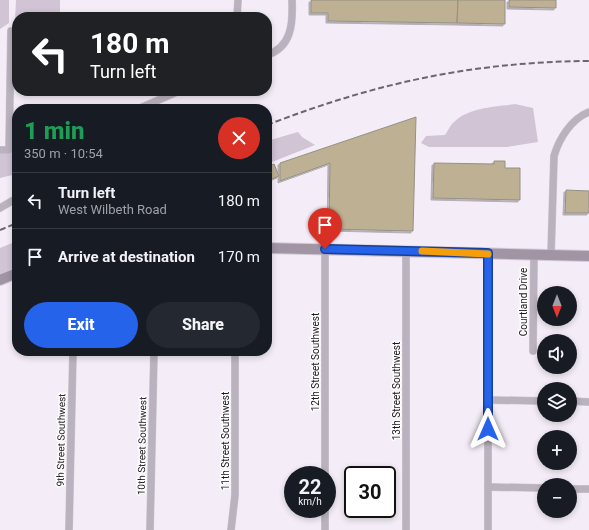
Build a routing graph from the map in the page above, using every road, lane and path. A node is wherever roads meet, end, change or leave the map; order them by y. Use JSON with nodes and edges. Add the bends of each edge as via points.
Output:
{"nodes":[{"id":1,"x":238,"y":0,"type":"edge"},
{"id":2,"x":292,"y":0,"type":"edge"},
{"id":3,"x":237,"y":12,"type":"edge"},
{"id":4,"x":11,"y":31,"type":"dead end"},
{"id":5,"x":272,"y":53,"type":"edge"},
{"id":6,"x":168,"y":96,"type":"edge"},
{"id":7,"x":149,"y":104,"type":"edge"},
{"id":8,"x":589,"y":112,"type":"edge"},
{"id":9,"x":0,"y":150,"type":"edge"},
{"id":10,"x":12,"y":201,"type":"edge"},
{"id":11,"x":0,"y":208,"type":"edge"},
{"id":12,"x":272,"y":248,"type":"edge"},
{"id":13,"x":325,"y":249,"type":"junction"},
{"id":14,"x":406,"y":251,"type":"junction"},
{"id":15,"x":488,"y":253,"type":"junction"},
{"id":16,"x":534,"y":254,"type":"junction"},
{"id":17,"x":551,"y":255,"type":"junction"},
{"id":18,"x":589,"y":256,"type":"edge"},
{"id":19,"x":12,"y":275,"type":"edge"},
{"id":20,"x":0,"y":280,"type":"edge"},
{"id":21,"x":533,"y":350,"type":"dead end"},
{"id":22,"x":73,"y":356,"type":"edge"},
{"id":23,"x":154,"y":356,"type":"edge"},
{"id":24,"x":235,"y":356,"type":"edge"},
{"id":25,"x":488,"y":400,"type":"junction"},
{"id":26,"x":537,"y":401,"type":"edge"},
{"id":27,"x":577,"y":401,"type":"edge"},
{"id":28,"x":589,"y":402,"type":"edge"},
{"id":29,"x":325,"y":466,"type":"edge"},
{"id":30,"x":488,"y":487,"type":"junction"},
{"id":31,"x":537,"y":488,"type":"edge"},
{"id":32,"x":577,"y":489,"type":"edge"},
{"id":33,"x":589,"y":489,"type":"edge"},
{"id":34,"x":325,"y":518,"type":"edge"},
{"id":35,"x":69,"y":530,"type":"edge"},
{"id":36,"x":150,"y":530,"type":"edge"},
{"id":37,"x":231,"y":530,"type":"edge"},
{"id":38,"x":324,"y":530,"type":"edge"},
{"id":39,"x":406,"y":530,"type":"edge"},
{"id":40,"x":488,"y":530,"type":"edge"}],
"edges":[{"from":1,"to":3,"type":"street"},
{"from":2,"to":5,"type":"street","via":[[288,40],[279,50]]},
{"from":4,"to":9,"type":"street","via":[[8,150]]},
{"from":6,"to":7,"type":"street"},
{"from":8,"to":17,"type":"street","via":[[567,129],[558,143],[554,156]]},
{"from":10,"to":11,"type":"street"},
{"from":12,"to":13,"type":"main road"},
{"from":13,"to":14,"type":"main road"},
{"from":13,"to":29,"type":"street","name":"12th Street Southwest"},
{"from":14,"to":15,"type":"main road"},
{"from":14,"to":39,"type":"street","name":"13th Street Southwest"},
{"from":15,"to":16,"type":"main road"},
{"from":15,"to":25,"type":"street"},
{"from":16,"to":17,"type":"main road"},
{"from":16,"to":21,"type":"street","name":"Courtland Drive"},
{"from":17,"to":18,"type":"main road"},
{"from":19,"to":20,"type":"main road"},
{"from":22,"to":35,"type":"street","name":"9th Street Southwest"},
{"from":23,"to":36,"type":"street","name":"10th Street Southwest"},
{"from":24,"to":37,"type":"street","name":"11th Street Southwest","via":[[235,495]]},
{"from":25,"to":26,"type":"street"},
{"from":25,"to":30,"type":"street"},
{"from":27,"to":28,"type":"street"},
{"from":30,"to":31,"type":"street"},
{"from":30,"to":40,"type":"street"},
{"from":32,"to":33,"type":"street"},
{"from":34,"to":38,"type":"street"}]}
